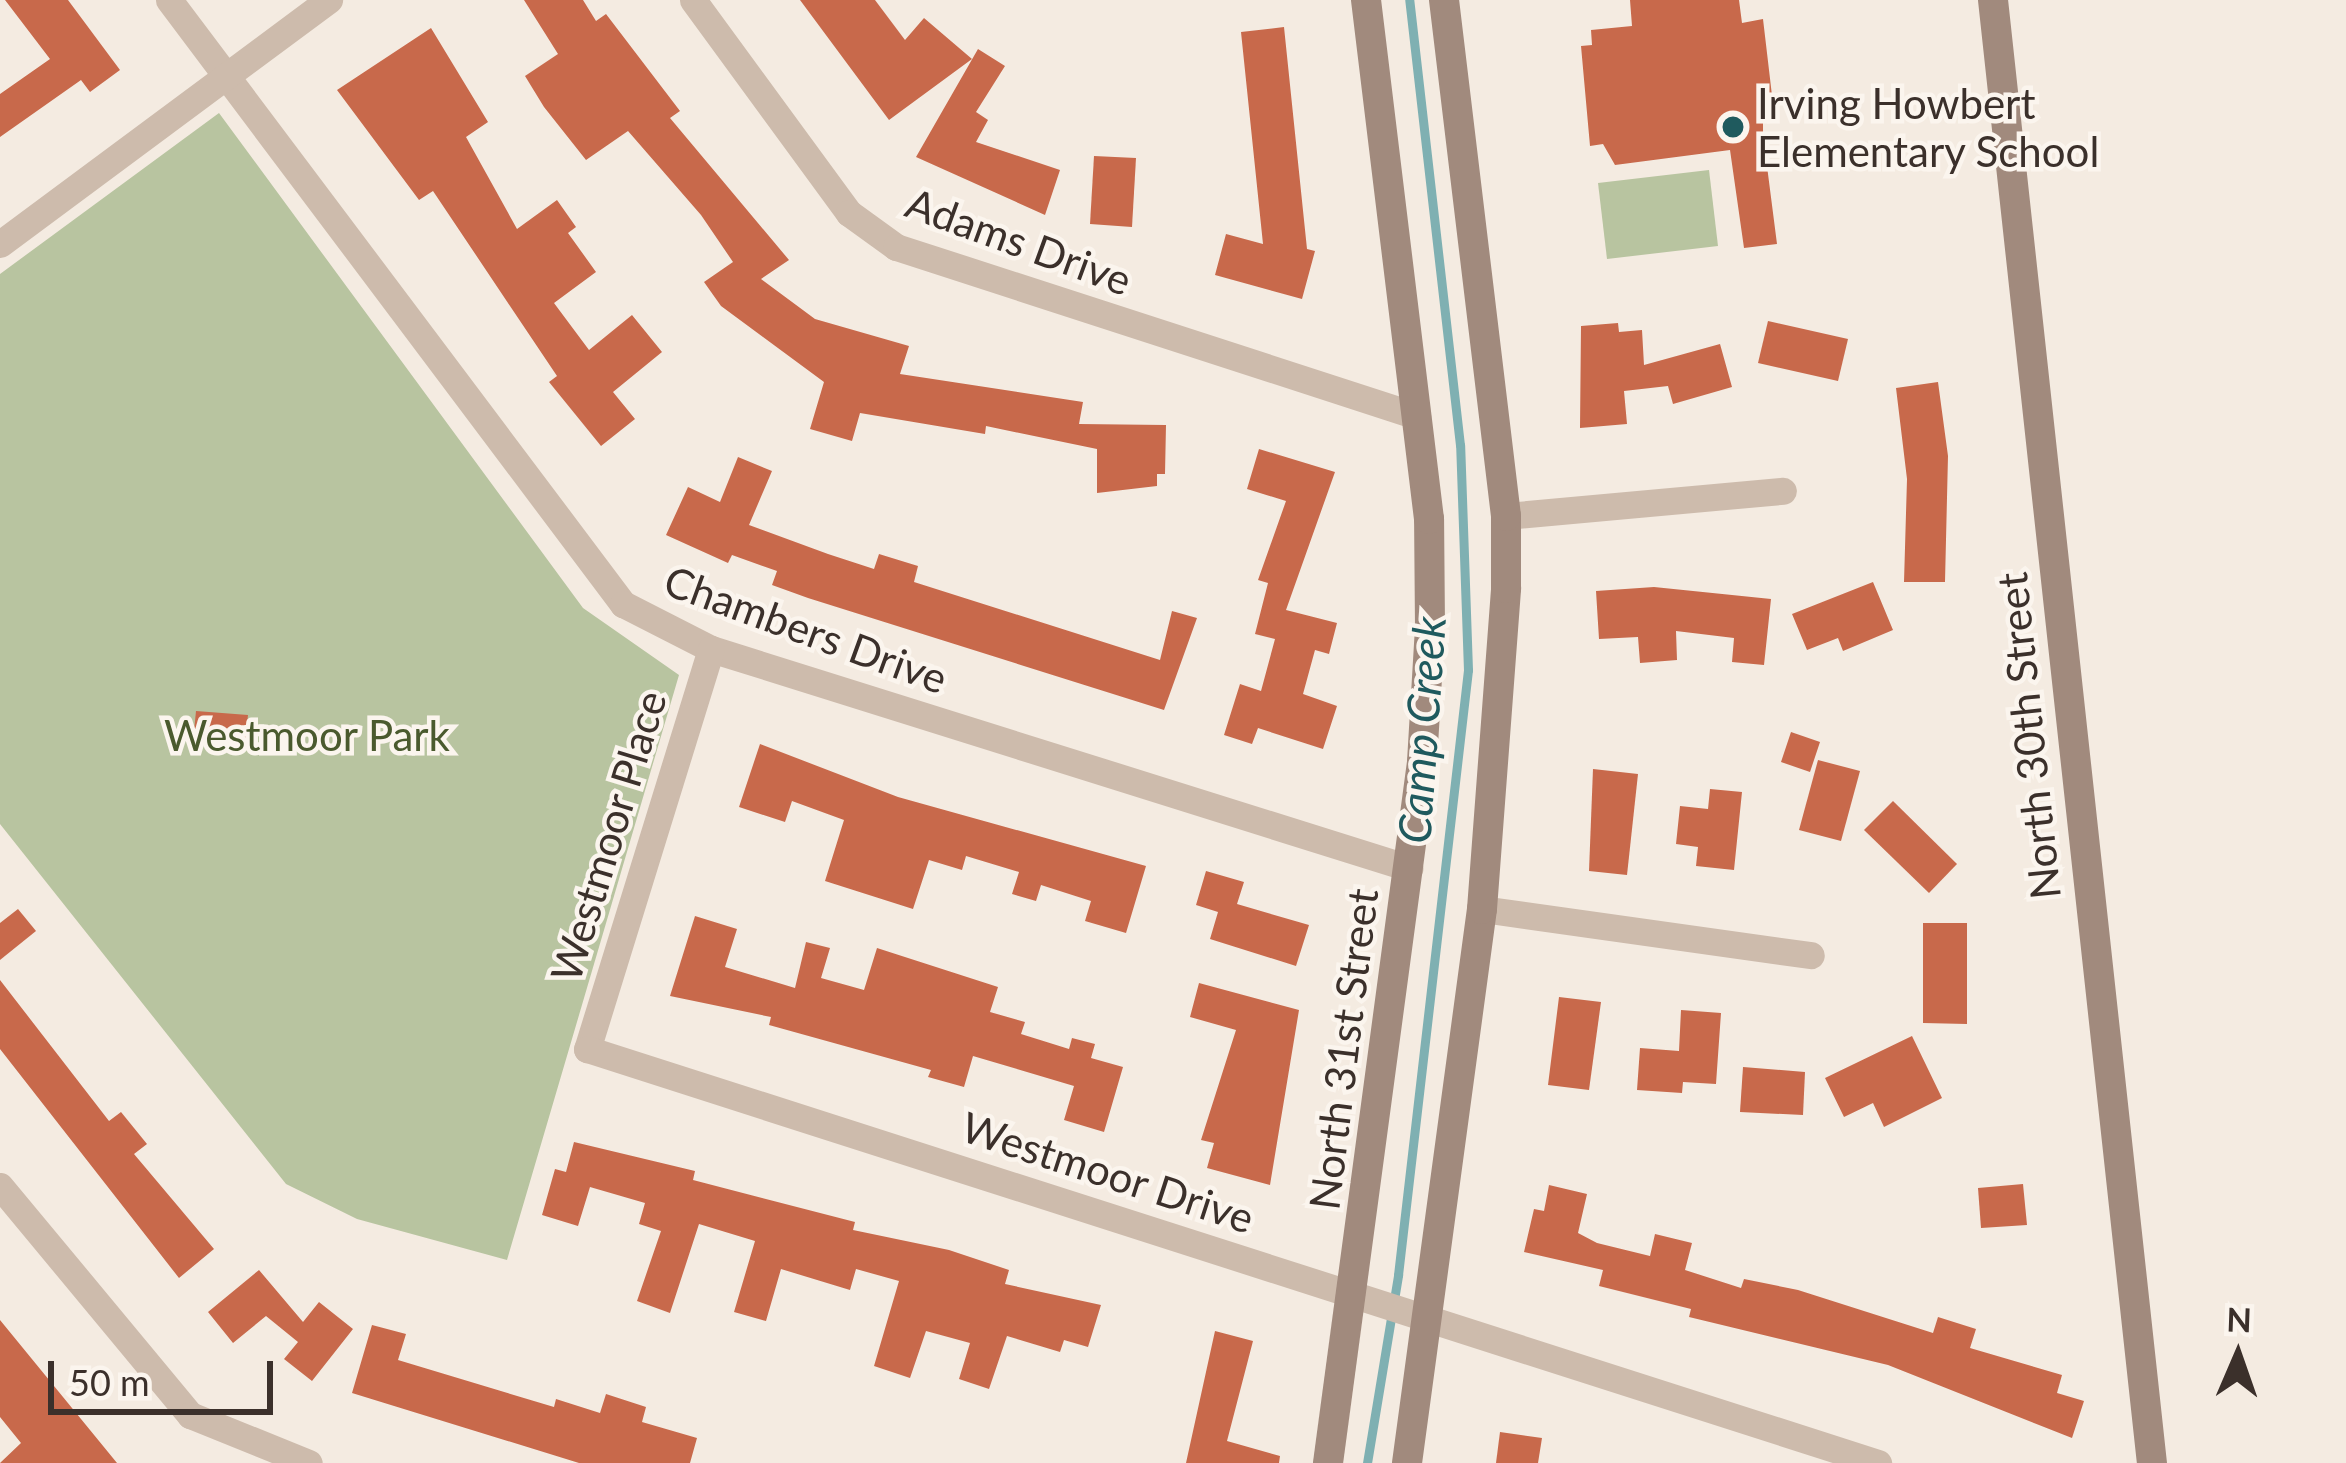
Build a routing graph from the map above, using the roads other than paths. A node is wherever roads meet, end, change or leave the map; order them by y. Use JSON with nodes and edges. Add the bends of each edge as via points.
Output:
{"nodes":[{"id":1,"x":170,"y":0,"type":"edge"},
{"id":2,"x":328,"y":0,"type":"edge"},
{"id":3,"x":693,"y":0,"type":"edge"},
{"id":4,"x":1366,"y":0,"type":"edge"},
{"id":5,"x":1444,"y":0,"type":"edge"},
{"id":6,"x":1993,"y":0,"type":"edge"},
{"id":7,"x":225,"y":76,"type":"junction"},
{"id":8,"x":0,"y":244,"type":"edge"},
{"id":9,"x":1417,"y":416,"type":"junction"},
{"id":10,"x":1783,"y":491,"type":"dead end"},
{"id":11,"x":1506,"y":516,"type":"junction"},
{"id":12,"x":711,"y":649,"type":"junction"},
{"id":13,"x":1408,"y":868,"type":"junction"},
{"id":14,"x":1482,"y":909,"type":"junction"},
{"id":15,"x":1811,"y":955,"type":"dead end"},
{"id":16,"x":587,"y":1049,"type":"joint"},
{"id":17,"x":0,"y":1186,"type":"edge"},
{"id":18,"x":1353,"y":1295,"type":"junction"},
{"id":19,"x":1432,"y":1322,"type":"junction"},
{"id":20,"x":1825,"y":1455,"type":"edge"},
{"id":21,"x":309,"y":1463,"type":"edge"},
{"id":22,"x":1328,"y":1463,"type":"edge"},
{"id":23,"x":1407,"y":1463,"type":"edge"},
{"id":24,"x":1878,"y":1463,"type":"edge"},
{"id":25,"x":2152,"y":1463,"type":"edge"}],
"edges":[{"from":1,"to":7,"type":"street","name":"Chambers Drive"},
{"from":2,"to":7,"type":"street"},
{"from":3,"to":9,"type":"street","name":"Adams Drive","via":[[849,213],[896,247]]},
{"from":4,"to":9,"type":"main road","name":"North 31st Street"},
{"from":5,"to":11,"type":"main road"},
{"from":6,"to":25,"type":"main road","name":"North 30th Street"},
{"from":7,"to":8,"type":"street"},
{"from":7,"to":12,"type":"street","name":"Chambers Drive","via":[[601,580],[648,622]]},
{"from":9,"to":13,"type":"main road","name":"North 31st Street","via":[[1430,626]]},
{"from":10,"to":11,"type":"street"},
{"from":11,"to":14,"type":"main road","via":[[1502,709]]},
{"from":12,"to":13,"type":"street","name":"Chambers Drive"},
{"from":12,"to":16,"type":"street","name":"Westmoor Place"},
{"from":13,"to":18,"type":"main road","name":"North 31st Street"},
{"from":14,"to":15,"type":"street"},
{"from":14,"to":19,"type":"main road"},
{"from":16,"to":18,"type":"street","name":"Westmoor Drive"},
{"from":17,"to":21,"type":"street","via":[[190,1415]]},
{"from":18,"to":19,"type":"street","name":"Westmoor Drive"},
{"from":18,"to":22,"type":"main road","name":"North 31st Street"},
{"from":19,"to":20,"type":"street","name":"Westmoor Drive"},
{"from":19,"to":23,"type":"main road"},
{"from":20,"to":24,"type":"street","name":"Westmoor Drive"}]}
